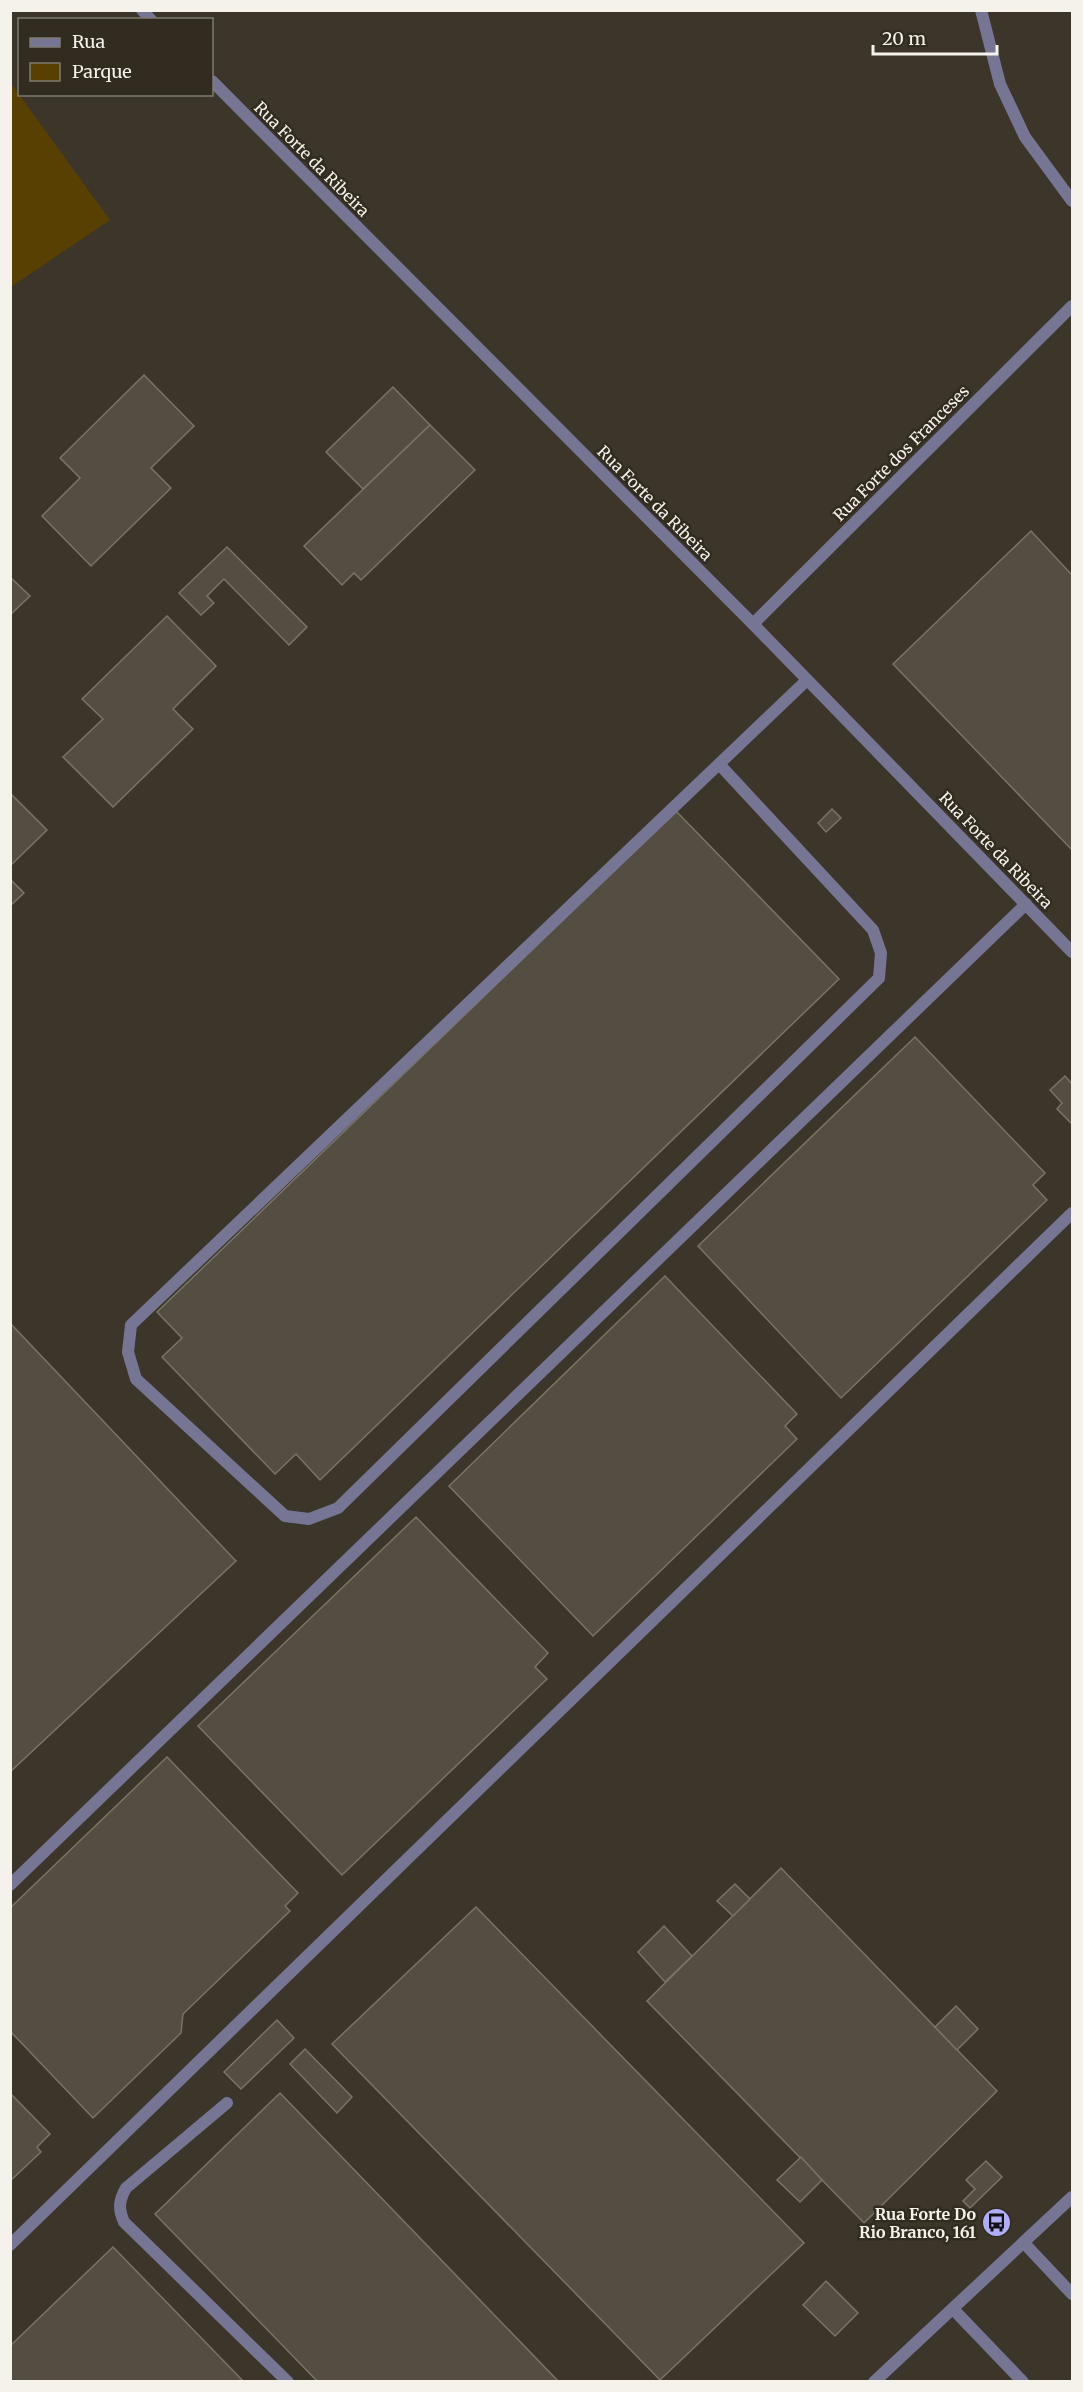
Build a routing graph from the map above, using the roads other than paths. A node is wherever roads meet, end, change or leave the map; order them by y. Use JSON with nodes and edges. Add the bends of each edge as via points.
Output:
{"nodes":[{"id":1,"x":981,"y":10,"type":"edge"},
{"id":2,"x":213,"y":82,"type":"edge"},
{"id":3,"x":1072,"y":201,"type":"edge"},
{"id":4,"x":1072,"y":306,"type":"edge"},
{"id":5,"x":753,"y":624,"type":"junction"},
{"id":6,"x":807,"y":680,"type":"junction"},
{"id":7,"x":719,"y":764,"type":"junction"},
{"id":8,"x":1026,"y":904,"type":"junction"},
{"id":9,"x":1072,"y":952,"type":"edge"},
{"id":10,"x":1072,"y":1213,"type":"edge"},
{"id":11,"x":10,"y":1885,"type":"edge"},
{"id":12,"x":227,"y":2103,"type":"dead end"},
{"id":13,"x":1072,"y":2197,"type":"edge"},
{"id":14,"x":1024,"y":2243,"type":"junction"},
{"id":15,"x":10,"y":2245,"type":"edge"},
{"id":16,"x":1072,"y":2294,"type":"edge"},
{"id":17,"x":952,"y":2309,"type":"junction"},
{"id":18,"x":288,"y":2382,"type":"edge"},
{"id":19,"x":874,"y":2382,"type":"edge"},
{"id":20,"x":1023,"y":2382,"type":"edge"}],
"edges":[{"from":1,"to":3,"type":"street","via":[[1000,84],[1025,137]]},
{"from":2,"to":5,"type":"street","name":"Rua Forte da Ribeira"},
{"from":4,"to":5,"type":"street","name":"Rua Forte dos Franceses"},
{"from":5,"to":6,"type":"street","name":"Rua Forte da Ribeira"},
{"from":6,"to":7,"type":"street"},
{"from":6,"to":8,"type":"street","name":"Rua Forte da Ribeira"},
{"from":7,"to":7,"type":"street","via":[[131,1325],[128,1352],[136,1379],[285,1516],[309,1519],[338,1508],[879,978],[881,953],[873,930]]},
{"from":8,"to":9,"type":"street","name":"Rua Forte da Ribeira"},
{"from":8,"to":11,"type":"street"},
{"from":10,"to":15,"type":"street"},
{"from":12,"to":18,"type":"street","via":[[126,2188],[119,2208],[124,2222]]},
{"from":13,"to":14,"type":"street"},
{"from":14,"to":16,"type":"street"},
{"from":14,"to":17,"type":"street"},
{"from":17,"to":19,"type":"street"},
{"from":17,"to":20,"type":"street"}]}
